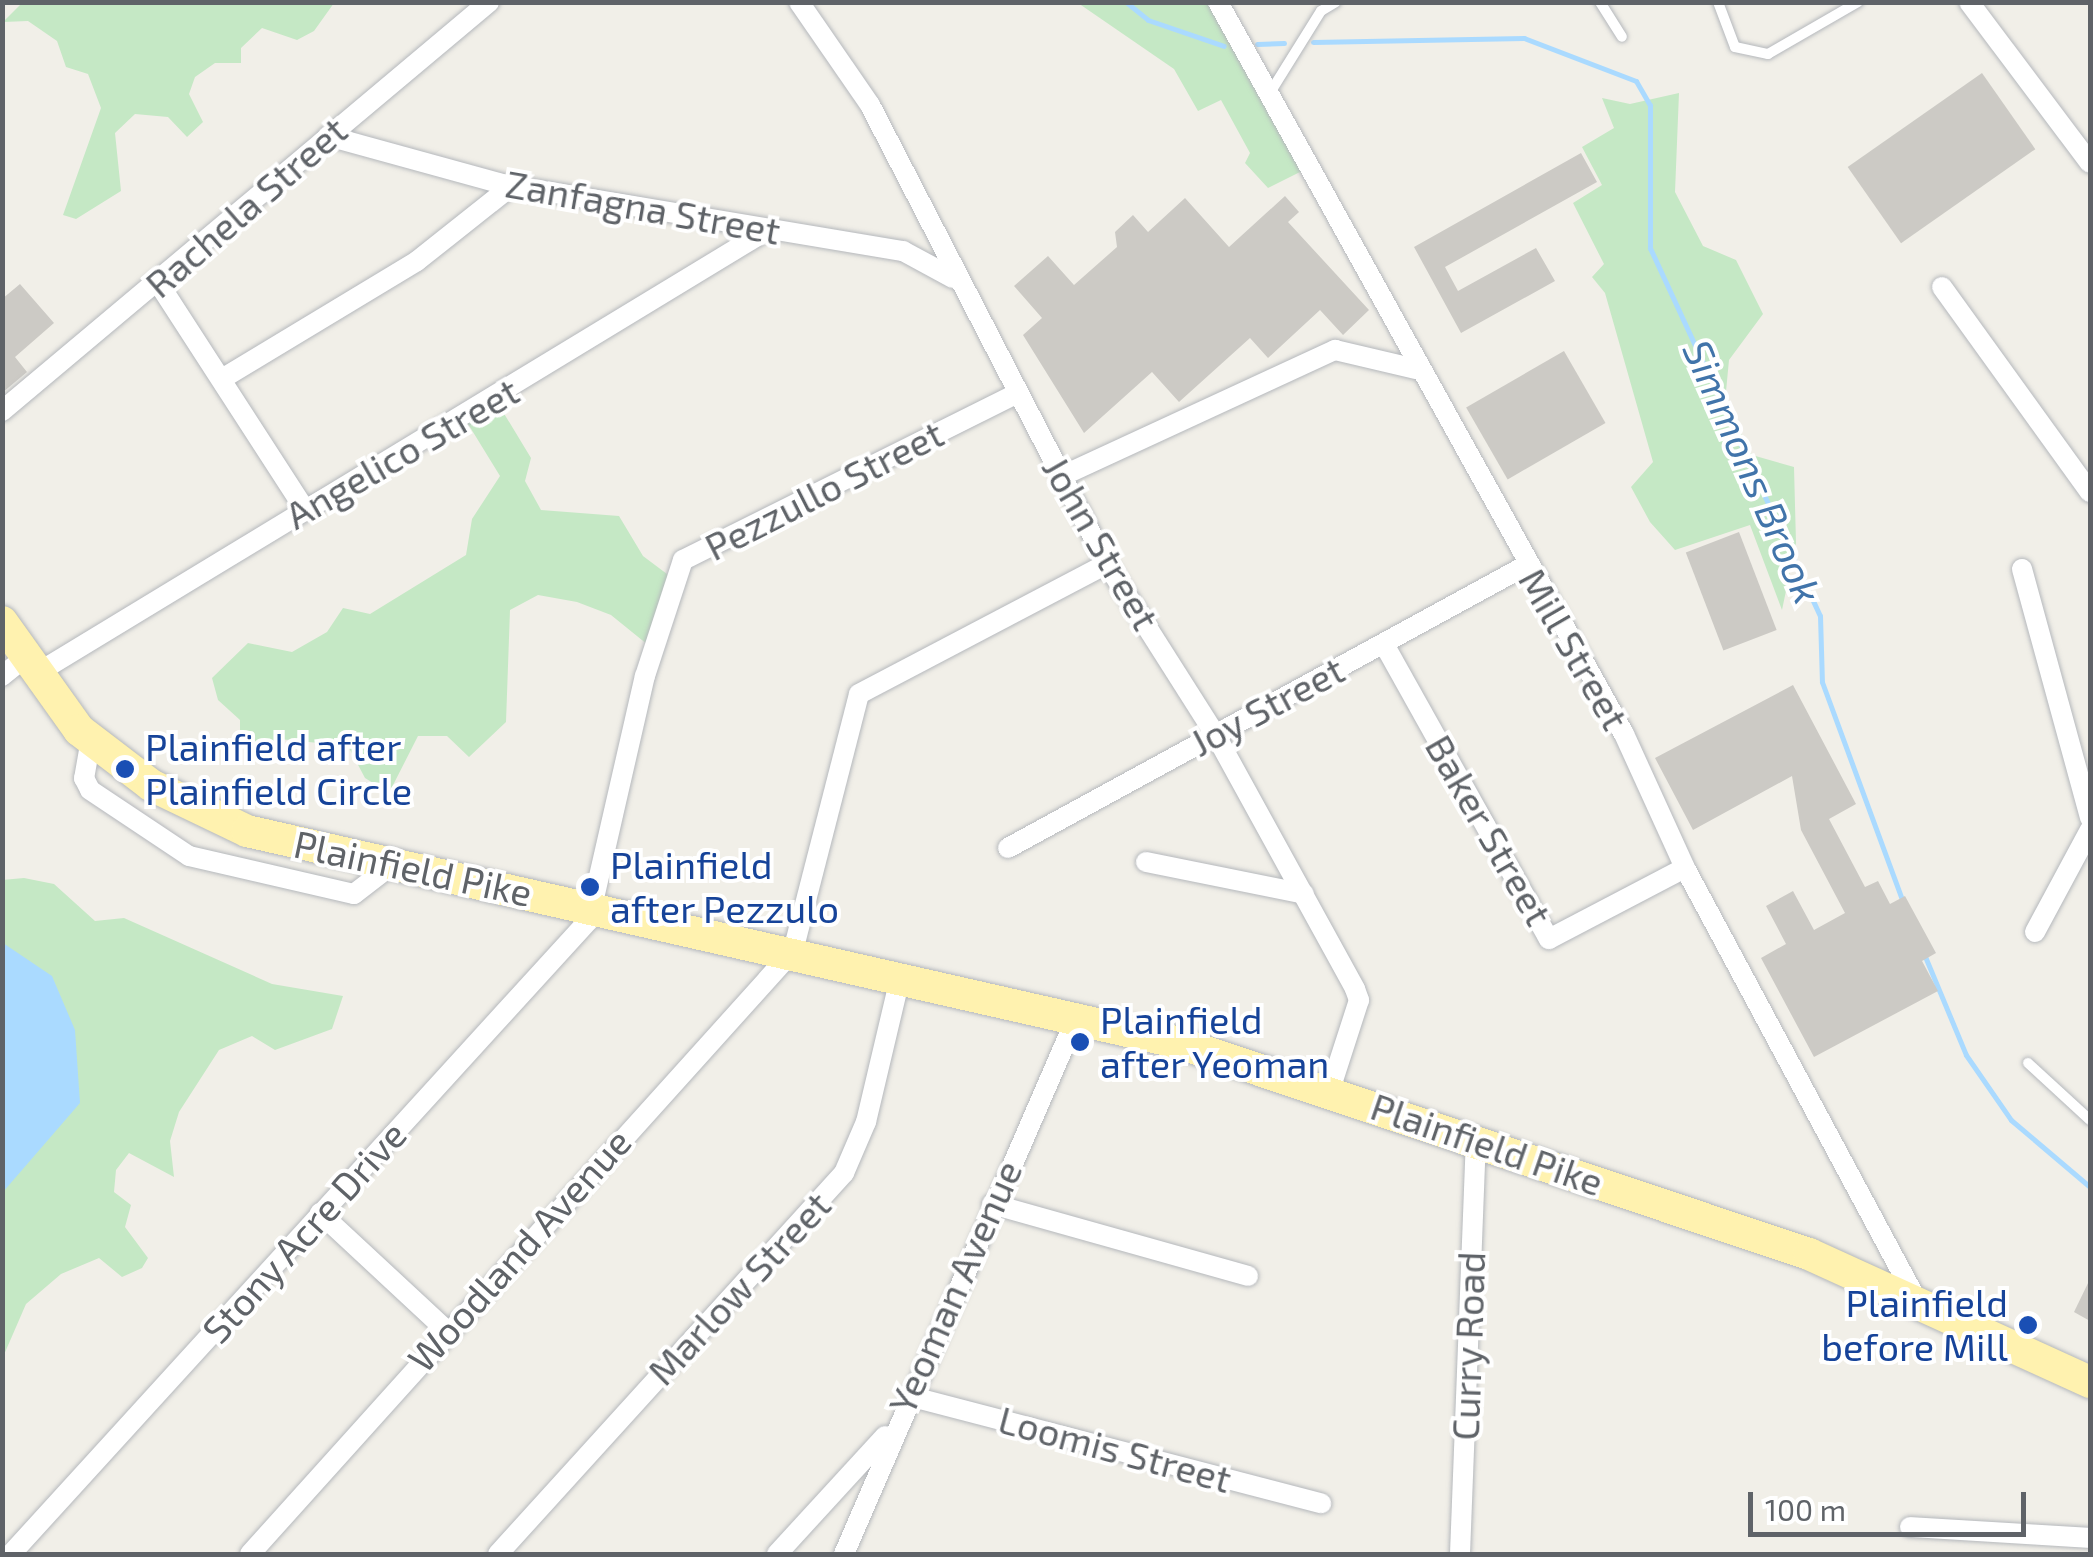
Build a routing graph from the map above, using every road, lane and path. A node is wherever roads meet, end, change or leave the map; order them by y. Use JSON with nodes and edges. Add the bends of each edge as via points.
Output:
{"nodes":[{"id":1,"x":489,"y":2,"type":"edge"},
{"id":2,"x":800,"y":2,"type":"edge"},
{"id":3,"x":1218,"y":2,"type":"edge"},
{"id":4,"x":1336,"y":2,"type":"edge"},
{"id":5,"x":1600,"y":2,"type":"edge"},
{"id":6,"x":1718,"y":2,"type":"edge"},
{"id":7,"x":1858,"y":2,"type":"edge"},
{"id":8,"x":1969,"y":2,"type":"edge"},
{"id":9,"x":1622,"y":37,"type":"dead end"},
{"id":10,"x":1267,"y":96,"type":"junction"},
{"id":11,"x":328,"y":136,"type":"junction"},
{"id":12,"x":2090,"y":163,"type":"edge"},
{"id":13,"x":512,"y":185,"type":"junction"},
{"id":14,"x":769,"y":229,"type":"junction"},
{"id":15,"x":955,"y":279,"type":"junction"},
{"id":16,"x":159,"y":284,"type":"junction"},
{"id":17,"x":1942,"y":288,"type":"dead end"},
{"id":18,"x":1416,"y":369,"type":"junction"},
{"id":19,"x":226,"y":377,"type":"junction"},
{"id":20,"x":1018,"y":393,"type":"junction"},
{"id":21,"x":2,"y":411,"type":"edge"},
{"id":22,"x":1062,"y":476,"type":"junction"},
{"id":23,"x":2090,"y":492,"type":"edge"},
{"id":24,"x":305,"y":510,"type":"junction"},
{"id":25,"x":1107,"y":564,"type":"junction"},
{"id":26,"x":1525,"y":566,"type":"junction"},
{"id":27,"x":2022,"y":569,"type":"dead end"},
{"id":28,"x":2,"y":622,"type":"edge"},
{"id":29,"x":1384,"y":644,"type":"junction"},
{"id":30,"x":20,"y":670,"type":"edge"},
{"id":31,"x":1215,"y":734,"type":"junction"},
{"id":32,"x":2090,"y":818,"type":"edge"},
{"id":33,"x":2090,"y":830,"type":"edge"},
{"id":34,"x":1008,"y":848,"type":"dead end"},
{"id":35,"x":1146,"y":862,"type":"dead end"},
{"id":36,"x":1685,"y":868,"type":"junction"},
{"id":37,"x":1304,"y":894,"type":"junction"},
{"id":38,"x":592,"y":907,"type":"junction"},
{"id":39,"x":2035,"y":932,"type":"dead end"},
{"id":40,"x":793,"y":951,"type":"junction"},
{"id":41,"x":900,"y":978,"type":"junction"},
{"id":42,"x":1074,"y":1023,"type":"junction"},
{"id":43,"x":2028,"y":1064,"type":"dead end"},
{"id":44,"x":1330,"y":1090,"type":"junction"},
{"id":45,"x":2090,"y":1120,"type":"edge"},
{"id":46,"x":1476,"y":1138,"type":"junction"},
{"id":47,"x":992,"y":1204,"type":"junction"},
{"id":48,"x":320,"y":1213,"type":"junction"},
{"id":49,"x":1248,"y":1276,"type":"dead end"},
{"id":50,"x":1918,"y":1302,"type":"junction"},
{"id":51,"x":445,"y":1329,"type":"junction"},
{"id":52,"x":2090,"y":1382,"type":"edge"},
{"id":53,"x":909,"y":1396,"type":"junction"},
{"id":54,"x":893,"y":1427,"type":"junction"},
{"id":55,"x":1321,"y":1503,"type":"dead end"},
{"id":56,"x":1910,"y":1527,"type":"dead end"},
{"id":57,"x":2090,"y":1538,"type":"edge"},
{"id":58,"x":11,"y":1554,"type":"edge"},
{"id":59,"x":250,"y":1554,"type":"edge"},
{"id":60,"x":498,"y":1554,"type":"edge"},
{"id":61,"x":776,"y":1554,"type":"edge"},
{"id":62,"x":844,"y":1554,"type":"edge"},
{"id":63,"x":1460,"y":1554,"type":"edge"}],
"edges":[{"from":1,"to":11,"type":"street","name":"Rachela Street"},
{"from":2,"to":15,"type":"street","name":"John Street","via":[[870,105]]},
{"from":3,"to":10,"type":"street","name":"Mill Street"},
{"from":4,"to":10,"type":"lane","via":[[1320,12]]},
{"from":5,"to":9,"type":"lane"},
{"from":6,"to":7,"type":"lane","via":[[1735,47],[1768,54]]},
{"from":8,"to":12,"type":"street"},
{"from":10,"to":18,"type":"street","name":"Mill Street"},
{"from":11,"to":13,"type":"street","name":"Zanfagna Street"},
{"from":11,"to":16,"type":"street","name":"Rachela Street"},
{"from":13,"to":14,"type":"street","name":"Zanfagna Street"},
{"from":13,"to":19,"type":"street","via":[[417,261]]},
{"from":14,"to":15,"type":"street","name":"Zanfagna Street","via":[[903,251]]},
{"from":14,"to":24,"type":"street","name":"Angelico Street"},
{"from":15,"to":20,"type":"street","name":"John Street"},
{"from":16,"to":19,"type":"street"},
{"from":16,"to":21,"type":"street","name":"Rachela Street"},
{"from":17,"to":23,"type":"street"},
{"from":18,"to":22,"type":"street","via":[[1335,350]]},
{"from":18,"to":26,"type":"street","name":"Mill Street"},
{"from":19,"to":24,"type":"street"},
{"from":20,"to":22,"type":"street","name":"John Street"},
{"from":20,"to":38,"type":"street","name":"Pezzullo Street","via":[[684,560],[646,676]]},
{"from":22,"to":25,"type":"street","name":"John Street"},
{"from":24,"to":30,"type":"street","name":"Angelico Street"},
{"from":25,"to":31,"type":"street","name":"John Street"},
{"from":25,"to":40,"type":"street","via":[[860,694]]},
{"from":26,"to":29,"type":"street","name":"Joy Street"},
{"from":26,"to":36,"type":"street","name":"Mill Street","via":[[1624,734]]},
{"from":27,"to":32,"type":"street"},
{"from":28,"to":30,"type":"main road","name":"Plainfield Pike"},
{"from":29,"to":31,"type":"street","name":"Joy Street"},
{"from":29,"to":36,"type":"street","name":"Baker Street","via":[[1549,938]]},
{"from":30,"to":38,"type":"main road","name":"Plainfield Pike","via":[[91,739],[206,816]]},
{"from":31,"to":34,"type":"street","name":"Joy Street"},
{"from":31,"to":37,"type":"street","name":"John Street"},
{"from":33,"to":39,"type":"street"},
{"from":35,"to":37,"type":"street"},
{"from":36,"to":50,"type":"street","name":"Mill Street"},
{"from":37,"to":44,"type":"street","name":"John Street","via":[[1359,1000]]},
{"from":38,"to":40,"type":"main road","name":"Plainfield Pike"},
{"from":38,"to":48,"type":"street","name":"Stony Acre Drive"},
{"from":40,"to":41,"type":"main road","name":"Plainfield Pike"},
{"from":40,"to":51,"type":"street","name":"Woodland Avenue"},
{"from":41,"to":42,"type":"main road","name":"Plainfield Pike"},
{"from":41,"to":60,"type":"street","name":"Marlow Street","via":[[866,1122],[844,1173]]},
{"from":42,"to":44,"type":"main road","name":"Plainfield Pike"},
{"from":42,"to":47,"type":"street","name":"Yeoman Avenue"},
{"from":43,"to":45,"type":"lane"},
{"from":44,"to":46,"type":"main road","name":"Plainfield Pike"},
{"from":46,"to":50,"type":"main road","name":"Plainfield Pike","via":[[1809,1254]]},
{"from":46,"to":63,"type":"street","name":"Curry Road"},
{"from":47,"to":49,"type":"street"},
{"from":47,"to":53,"type":"street","name":"Yeoman Avenue"},
{"from":48,"to":51,"type":"street"},
{"from":48,"to":58,"type":"street","name":"Stony Acre Drive"},
{"from":50,"to":52,"type":"main road","name":"Plainfield Pike"},
{"from":51,"to":59,"type":"street","name":"Woodland Avenue"},
{"from":53,"to":54,"type":"street","name":"Yeoman Avenue"},
{"from":53,"to":55,"type":"street","name":"Loomis Street"},
{"from":54,"to":61,"type":"street"},
{"from":54,"to":62,"type":"street","name":"Yeoman Avenue"},
{"from":56,"to":57,"type":"street"}]}
